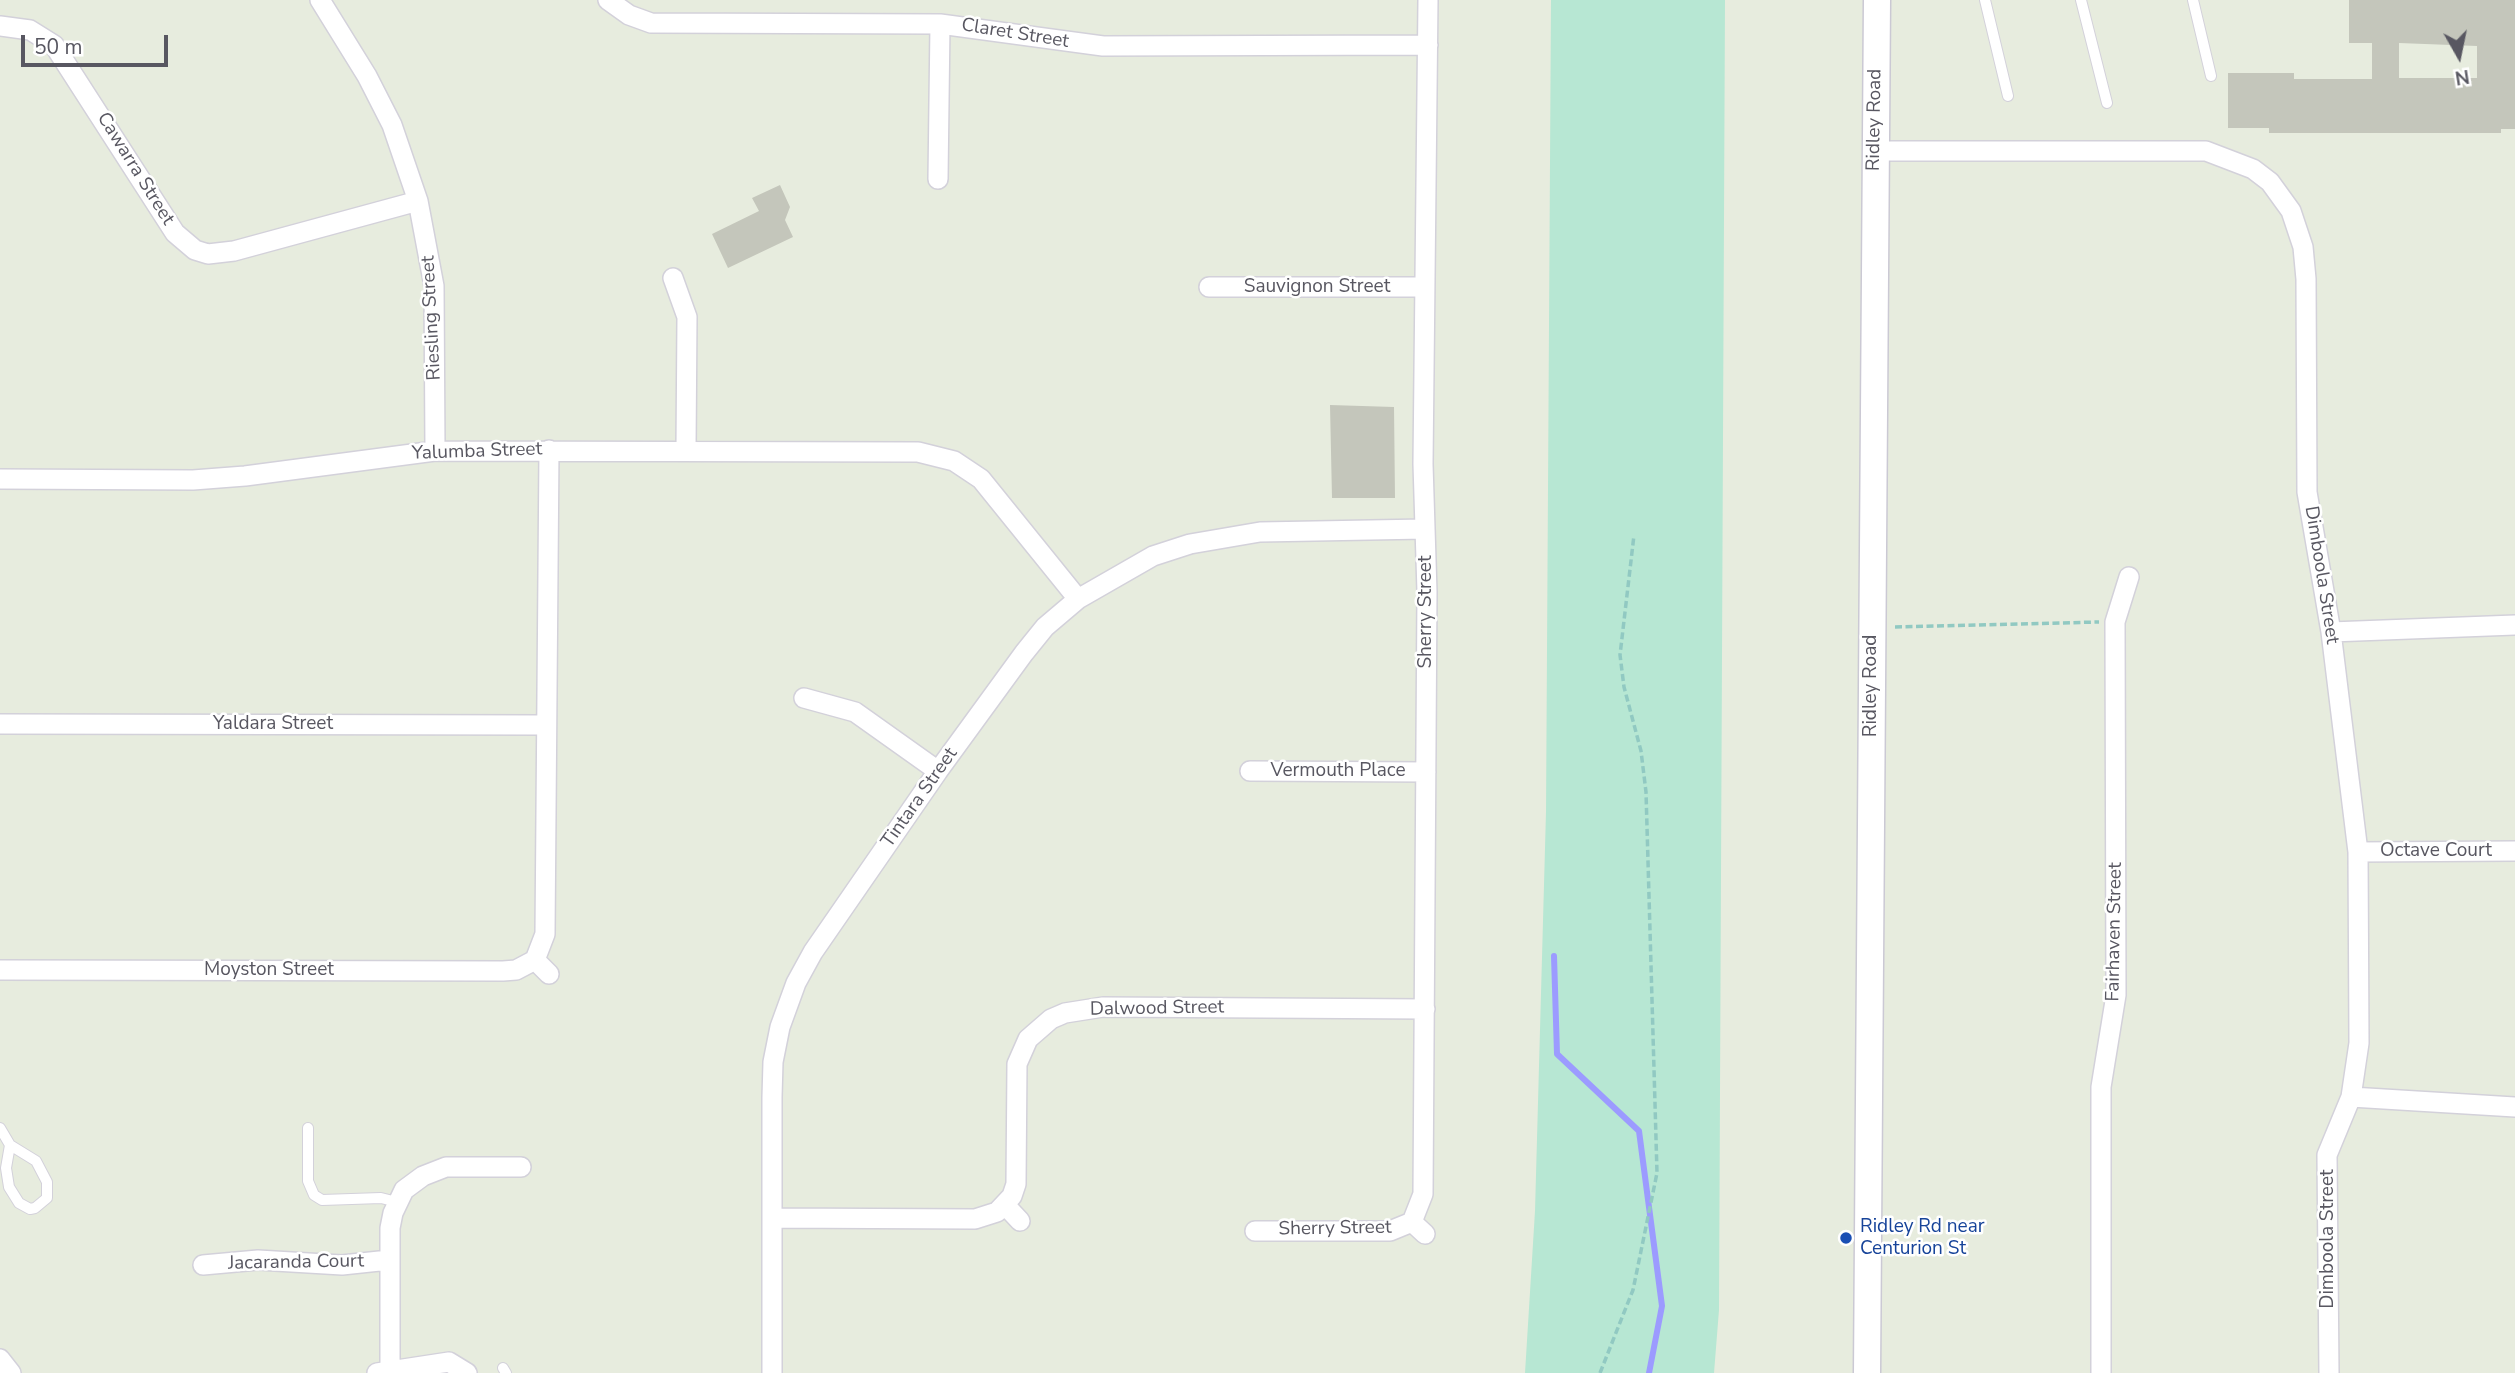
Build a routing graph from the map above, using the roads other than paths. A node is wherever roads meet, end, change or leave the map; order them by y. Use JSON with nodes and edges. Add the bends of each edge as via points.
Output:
{"nodes":[{"id":1,"x":320,"y":0,"type":"edge"},
{"id":2,"x":608,"y":0,"type":"edge"},
{"id":3,"x":1428,"y":0,"type":"edge"},
{"id":4,"x":1877,"y":0,"type":"edge"},
{"id":5,"x":1985,"y":0,"type":"edge"},
{"id":6,"x":2081,"y":0,"type":"edge"},
{"id":7,"x":2193,"y":0,"type":"edge"},
{"id":8,"x":940,"y":23,"type":"junction"},
{"id":9,"x":0,"y":26,"type":"edge"},
{"id":10,"x":1428,"y":45,"type":"junction"},
{"id":11,"x":2211,"y":76,"type":"dead end"},
{"id":12,"x":2008,"y":96,"type":"dead end"},
{"id":13,"x":2107,"y":103,"type":"dead end"},
{"id":14,"x":1875,"y":151,"type":"junction"},
{"id":15,"x":939,"y":179,"type":"dead end"},
{"id":16,"x":418,"y":201,"type":"junction"},
{"id":17,"x":673,"y":278,"type":"dead end"},
{"id":18,"x":1209,"y":287,"type":"dead end"},
{"id":19,"x":1424,"y":287,"type":"junction"},
{"id":20,"x":686,"y":449,"type":"junction"},
{"id":21,"x":549,"y":450,"type":"junction"},
{"id":22,"x":435,"y":451,"type":"junction"},
{"id":23,"x":0,"y":480,"type":"edge"},
{"id":24,"x":1425,"y":529,"type":"junction"},
{"id":25,"x":2129,"y":577,"type":"dead end"},
{"id":26,"x":1078,"y":599,"type":"junction"},
{"id":27,"x":2515,"y":625,"type":"edge"},
{"id":28,"x":2331,"y":632,"type":"junction"},
{"id":29,"x":804,"y":698,"type":"dead end"},
{"id":30,"x":0,"y":724,"type":"edge"},
{"id":31,"x":546,"y":725,"type":"junction"},
{"id":32,"x":938,"y":771,"type":"junction"},
{"id":33,"x":1250,"y":771,"type":"dead end"},
{"id":34,"x":1426,"y":772,"type":"junction"},
{"id":35,"x":2515,"y":851,"type":"edge"},
{"id":36,"x":2358,"y":852,"type":"junction"},
{"id":37,"x":535,"y":960,"type":"junction"},
{"id":38,"x":0,"y":970,"type":"edge"},
{"id":39,"x":549,"y":975,"type":"dead end"},
{"id":40,"x":1425,"y":1009,"type":"junction"},
{"id":41,"x":2351,"y":1097,"type":"junction"},
{"id":42,"x":2515,"y":1107,"type":"edge"},
{"id":43,"x":0,"y":1128,"type":"edge"},
{"id":44,"x":308,"y":1128,"type":"dead end"},
{"id":45,"x":10,"y":1145,"type":"junction"},
{"id":46,"x":522,"y":1167,"type":"dead end"},
{"id":47,"x":397,"y":1202,"type":"junction"},
{"id":48,"x":1006,"y":1206,"type":"junction"},
{"id":49,"x":772,"y":1218,"type":"junction"},
{"id":50,"x":1020,"y":1221,"type":"dead end"},
{"id":51,"x":1255,"y":1231,"type":"dead end"},
{"id":52,"x":388,"y":1260,"type":"junction"},
{"id":53,"x":203,"y":1265,"type":"dead end"},
{"id":54,"x":0,"y":1359,"type":"edge"},
{"id":55,"x":386,"y":1372,"type":"edge"},
{"id":56,"x":11,"y":1373,"type":"edge"},
{"id":57,"x":467,"y":1373,"type":"edge"},
{"id":58,"x":772,"y":1373,"type":"edge"},
{"id":59,"x":1867,"y":1373,"type":"edge"},
{"id":60,"x":2101,"y":1373,"type":"edge"},
{"id":61,"x":2329,"y":1373,"type":"edge"}],
"edges":[{"from":1,"to":16,"type":"street","name":"Riesling Street","via":[[392,125]]},
{"from":2,"to":8,"type":"street","name":"Claret Street","via":[[651,23]]},
{"from":3,"to":10,"type":"street","name":"Sherry Street"},
{"from":4,"to":14,"type":"street","name":"Ridley Road"},
{"from":5,"to":12,"type":"lane"},
{"from":6,"to":13,"type":"lane"},
{"from":7,"to":11,"type":"lane"},
{"from":8,"to":10,"type":"street","name":"Claret Street","via":[[1103,46]]},
{"from":8,"to":15,"type":"street"},
{"from":9,"to":16,"type":"street","name":"Cawarra Street","via":[[30,30],[54,45],[175,233],[195,250],[208,254],[234,251]]},
{"from":10,"to":19,"type":"street","name":"Sherry Street"},
{"from":14,"to":28,"type":"street","name":"Dimboola Street","via":[[2206,151],[2253,169],[2270,182],[2291,211],[2303,247],[2307,492]]},
{"from":14,"to":59,"type":"street","name":"Ridley Road"},
{"from":16,"to":22,"type":"street","name":"Riesling Street","via":[[434,286]]},
{"from":17,"to":20,"type":"street","via":[[687,317]]},
{"from":18,"to":19,"type":"street","name":"Sauvignon Street"},
{"from":19,"to":24,"type":"street","name":"Sherry Street"},
{"from":20,"to":21,"type":"street","name":"Yalumba Street"},
{"from":20,"to":26,"type":"street","name":"Yalumba Street","via":[[958,454]]},
{"from":21,"to":22,"type":"street","name":"Yalumba Street"},
{"from":21,"to":31,"type":"street"},
{"from":22,"to":23,"type":"street","name":"Yalumba Street","via":[[206,479]]},
{"from":24,"to":26,"type":"street","name":"Tintara Street","via":[[1226,535],[1153,556]]},
{"from":24,"to":34,"type":"street","name":"Sherry Street"},
{"from":25,"to":60,"type":"street","name":"Fairhaven Street","via":[[2115,622],[2116,995],[2101,1087]]},
{"from":26,"to":32,"type":"street","name":"Tintara Street","via":[[1031,644]]},
{"from":27,"to":28,"type":"street"},
{"from":28,"to":36,"type":"street","name":"Dimboola Street"},
{"from":29,"to":32,"type":"street","via":[[855,712]]},
{"from":30,"to":31,"type":"street","name":"Yaldara Street"},
{"from":31,"to":37,"type":"street","via":[[545,934]]},
{"from":32,"to":49,"type":"street","name":"Tintara Street","via":[[796,983],[773,1062]]},
{"from":33,"to":34,"type":"street","name":"Vermouth Place"},
{"from":34,"to":40,"type":"street","name":"Sherry Street"},
{"from":35,"to":36,"type":"street","name":"Octave Court"},
{"from":36,"to":41,"type":"street","name":"Dimboola Street","via":[[2358,1043]]},
{"from":37,"to":38,"type":"street","name":"Moyston Street","via":[[503,971]]},
{"from":37,"to":39,"type":"street"},
{"from":40,"to":48,"type":"street","name":"Dalwood Street","via":[[1102,1007],[1051,1019],[1028,1039],[1017,1064],[1017,1171]]},
{"from":40,"to":51,"type":"street","name":"Sherry Street","via":[[1419,1228]]},
{"from":41,"to":42,"type":"street"},
{"from":41,"to":61,"type":"street","name":"Dimboola Street","via":[[2327,1155]]},
{"from":43,"to":45,"type":"lane"},
{"from":44,"to":47,"type":"lane","via":[[308,1181],[314,1195],[322,1200],[381,1198]]},
{"from":45,"to":45,"type":"lane","via":[[36,1161],[47,1182],[47,1198],[35,1208],[19,1203],[9,1187]]},
{"from":46,"to":47,"type":"street","via":[[434,1170],[412,1183]]},
{"from":47,"to":52,"type":"street"},
{"from":48,"to":49,"type":"street","via":[[975,1219]]},
{"from":48,"to":50,"type":"street"},
{"from":49,"to":58,"type":"street","name":"Tintara Street"},
{"from":52,"to":53,"type":"street","name":"Jacaranda Court","via":[[342,1265],[258,1260]]},
{"from":52,"to":55,"type":"street"},
{"from":54,"to":56,"type":"street"},
{"from":55,"to":57,"type":"street","via":[[449,1362]]}]}
